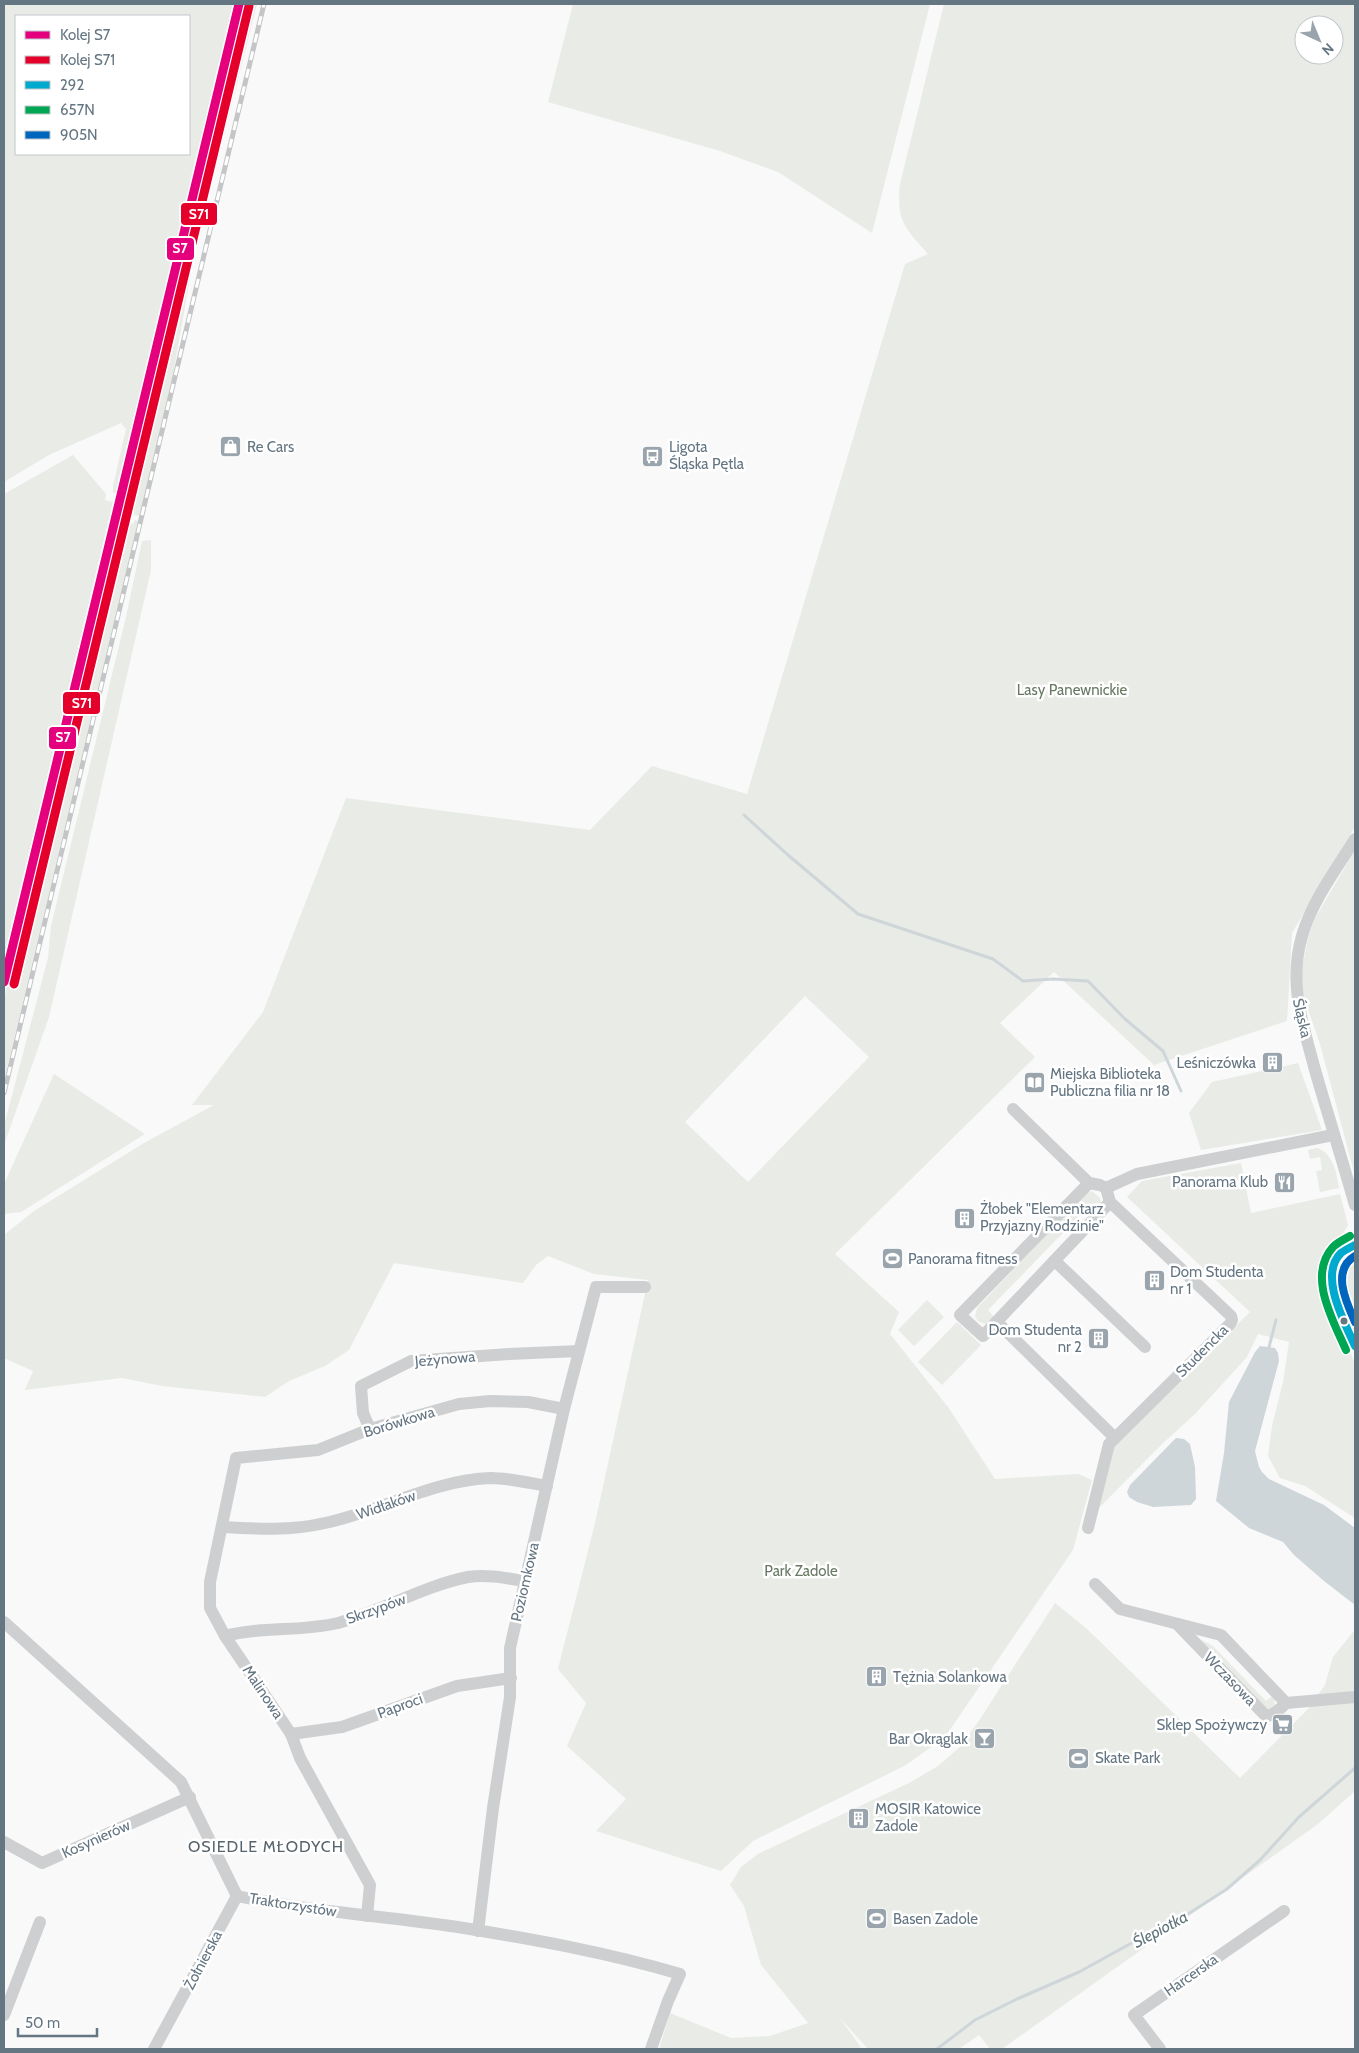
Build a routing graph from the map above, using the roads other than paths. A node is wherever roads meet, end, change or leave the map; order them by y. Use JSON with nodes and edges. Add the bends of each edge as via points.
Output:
{"nodes":[{"id":1,"x":1355,"y":839,"type":"edge"},
{"id":2,"x":1013,"y":1109,"type":"dead end"},
{"id":3,"x":1333,"y":1135,"type":"junction"},
{"id":4,"x":1089,"y":1183,"type":"junction"},
{"id":5,"x":1106,"y":1188,"type":"junction"},
{"id":6,"x":1110,"y":1202,"type":"junction"},
{"id":7,"x":1355,"y":1205,"type":"edge"},
{"id":8,"x":1055,"y":1260,"type":"junction"},
{"id":9,"x":645,"y":1287,"type":"dead end"},
{"id":10,"x":997,"y":1322,"type":"junction"},
{"id":11,"x":1145,"y":1347,"type":"dead end"},
{"id":12,"x":579,"y":1351,"type":"junction"},
{"id":13,"x":564,"y":1409,"type":"junction"},
{"id":14,"x":370,"y":1429,"type":"junction"},
{"id":15,"x":1112,"y":1441,"type":"junction"},
{"id":16,"x":236,"y":1458,"type":"joint"},
{"id":17,"x":548,"y":1486,"type":"junction"},
{"id":18,"x":223,"y":1527,"type":"junction"},
{"id":19,"x":1088,"y":1528,"type":"dead end"},
{"id":20,"x":524,"y":1581,"type":"junction"},
{"id":21,"x":1095,"y":1584,"type":"dead end"},
{"id":22,"x":4,"y":1622,"type":"edge"},
{"id":23,"x":1177,"y":1624,"type":"junction"},
{"id":24,"x":225,"y":1636,"type":"junction"},
{"id":25,"x":511,"y":1678,"type":"junction"},
{"id":26,"x":1355,"y":1697,"type":"edge"},
{"id":27,"x":1286,"y":1703,"type":"junction"},
{"id":28,"x":291,"y":1734,"type":"junction"},
{"id":29,"x":190,"y":1798,"type":"junction"},
{"id":30,"x":4,"y":1842,"type":"edge"},
{"id":31,"x":237,"y":1896,"type":"junction"},
{"id":32,"x":1284,"y":1911,"type":"dead end"},
{"id":33,"x":366,"y":1916,"type":"junction"},
{"id":34,"x":40,"y":1922,"type":"dead end"},
{"id":35,"x":478,"y":1931,"type":"junction"},
{"id":36,"x":4,"y":2016,"type":"edge"},
{"id":37,"x":154,"y":2049,"type":"edge"},
{"id":38,"x":650,"y":2049,"type":"edge"},
{"id":39,"x":1160,"y":2049,"type":"edge"}],
"edges":[{"from":1,"to":3,"type":"street","name":"Śląska","via":[[1307,921],[1296,975],[1299,1013]]},
{"from":2,"to":4,"type":"street"},
{"from":3,"to":5,"type":"street","via":[[1137,1174]]},
{"from":3,"to":7,"type":"street","name":"Śląska"},
{"from":4,"to":5,"type":"street"},
{"from":4,"to":10,"type":"street","via":[[960,1314],[983,1336]]},
{"from":5,"to":6,"type":"street"},
{"from":6,"to":8,"type":"street"},
{"from":6,"to":15,"type":"street","name":"Studencka","via":[[1232,1320]]},
{"from":8,"to":10,"type":"street"},
{"from":8,"to":11,"type":"street"},
{"from":9,"to":12,"type":"street","name":"Poziomkowa","via":[[596,1286]]},
{"from":10,"to":15,"type":"street"},
{"from":12,"to":13,"type":"street","name":"Poziomkowa"},
{"from":12,"to":14,"type":"street","name":"Jeżynowa","via":[[411,1361],[361,1386],[363,1412]]},
{"from":13,"to":14,"type":"street","name":"Borówkowa","via":[[528,1402],[459,1404]]},
{"from":13,"to":17,"type":"street","name":"Poziomkowa"},
{"from":14,"to":16,"type":"street","name":"Borówkowa","via":[[318,1450]]},
{"from":15,"to":19,"type":"street"},
{"from":16,"to":18,"type":"street","name":"Malinowa"},
{"from":17,"to":18,"type":"street","name":"Widłaków","via":[[492,1478],[455,1483],[324,1524],[280,1530]]},
{"from":17,"to":20,"type":"street","name":"Poziomkowa"},
{"from":18,"to":24,"type":"street","name":"Malinowa","via":[[210,1582],[210,1608]]},
{"from":20,"to":24,"type":"street","name":"Skrzypów","via":[[468,1577],[339,1623]]},
{"from":20,"to":25,"type":"street","name":"Poziomkowa","via":[[510,1648]]},
{"from":21,"to":23,"type":"street","name":"Wczasowa","via":[[1120,1609]]},
{"from":22,"to":29,"type":"street","name":"Traktorzystów","via":[[181,1782]]},
{"from":23,"to":27,"type":"street","name":"Wczasowa","via":[[1221,1635]]},
{"from":23,"to":27,"type":"street","name":"Wczasowa","via":[[1266,1716]]},
{"from":24,"to":28,"type":"street","name":"Malinowa"},
{"from":25,"to":28,"type":"street","name":"Paproci","via":[[457,1686],[342,1727]]},
{"from":25,"to":35,"type":"street","name":"Poziomkowa"},
{"from":26,"to":27,"type":"street","name":"Wczasowa"},
{"from":28,"to":33,"type":"street","name":"Malinowa","via":[[300,1758],[370,1885]]},
{"from":29,"to":30,"type":"street","name":"Kosynierów","via":[[42,1863]]},
{"from":29,"to":31,"type":"street","name":"Traktorzystów"},
{"from":31,"to":33,"type":"street","name":"Traktorzystów"},
{"from":31,"to":37,"type":"street","name":"Żołnierska"},
{"from":32,"to":39,"type":"street","name":"Harcerska","via":[[1134,2014]]},
{"from":33,"to":35,"type":"street","name":"Traktorzystów"},
{"from":34,"to":36,"type":"street"},
{"from":35,"to":38,"type":"street","name":"Traktorzystów","via":[[580,1948],[680,1974]]}]}
